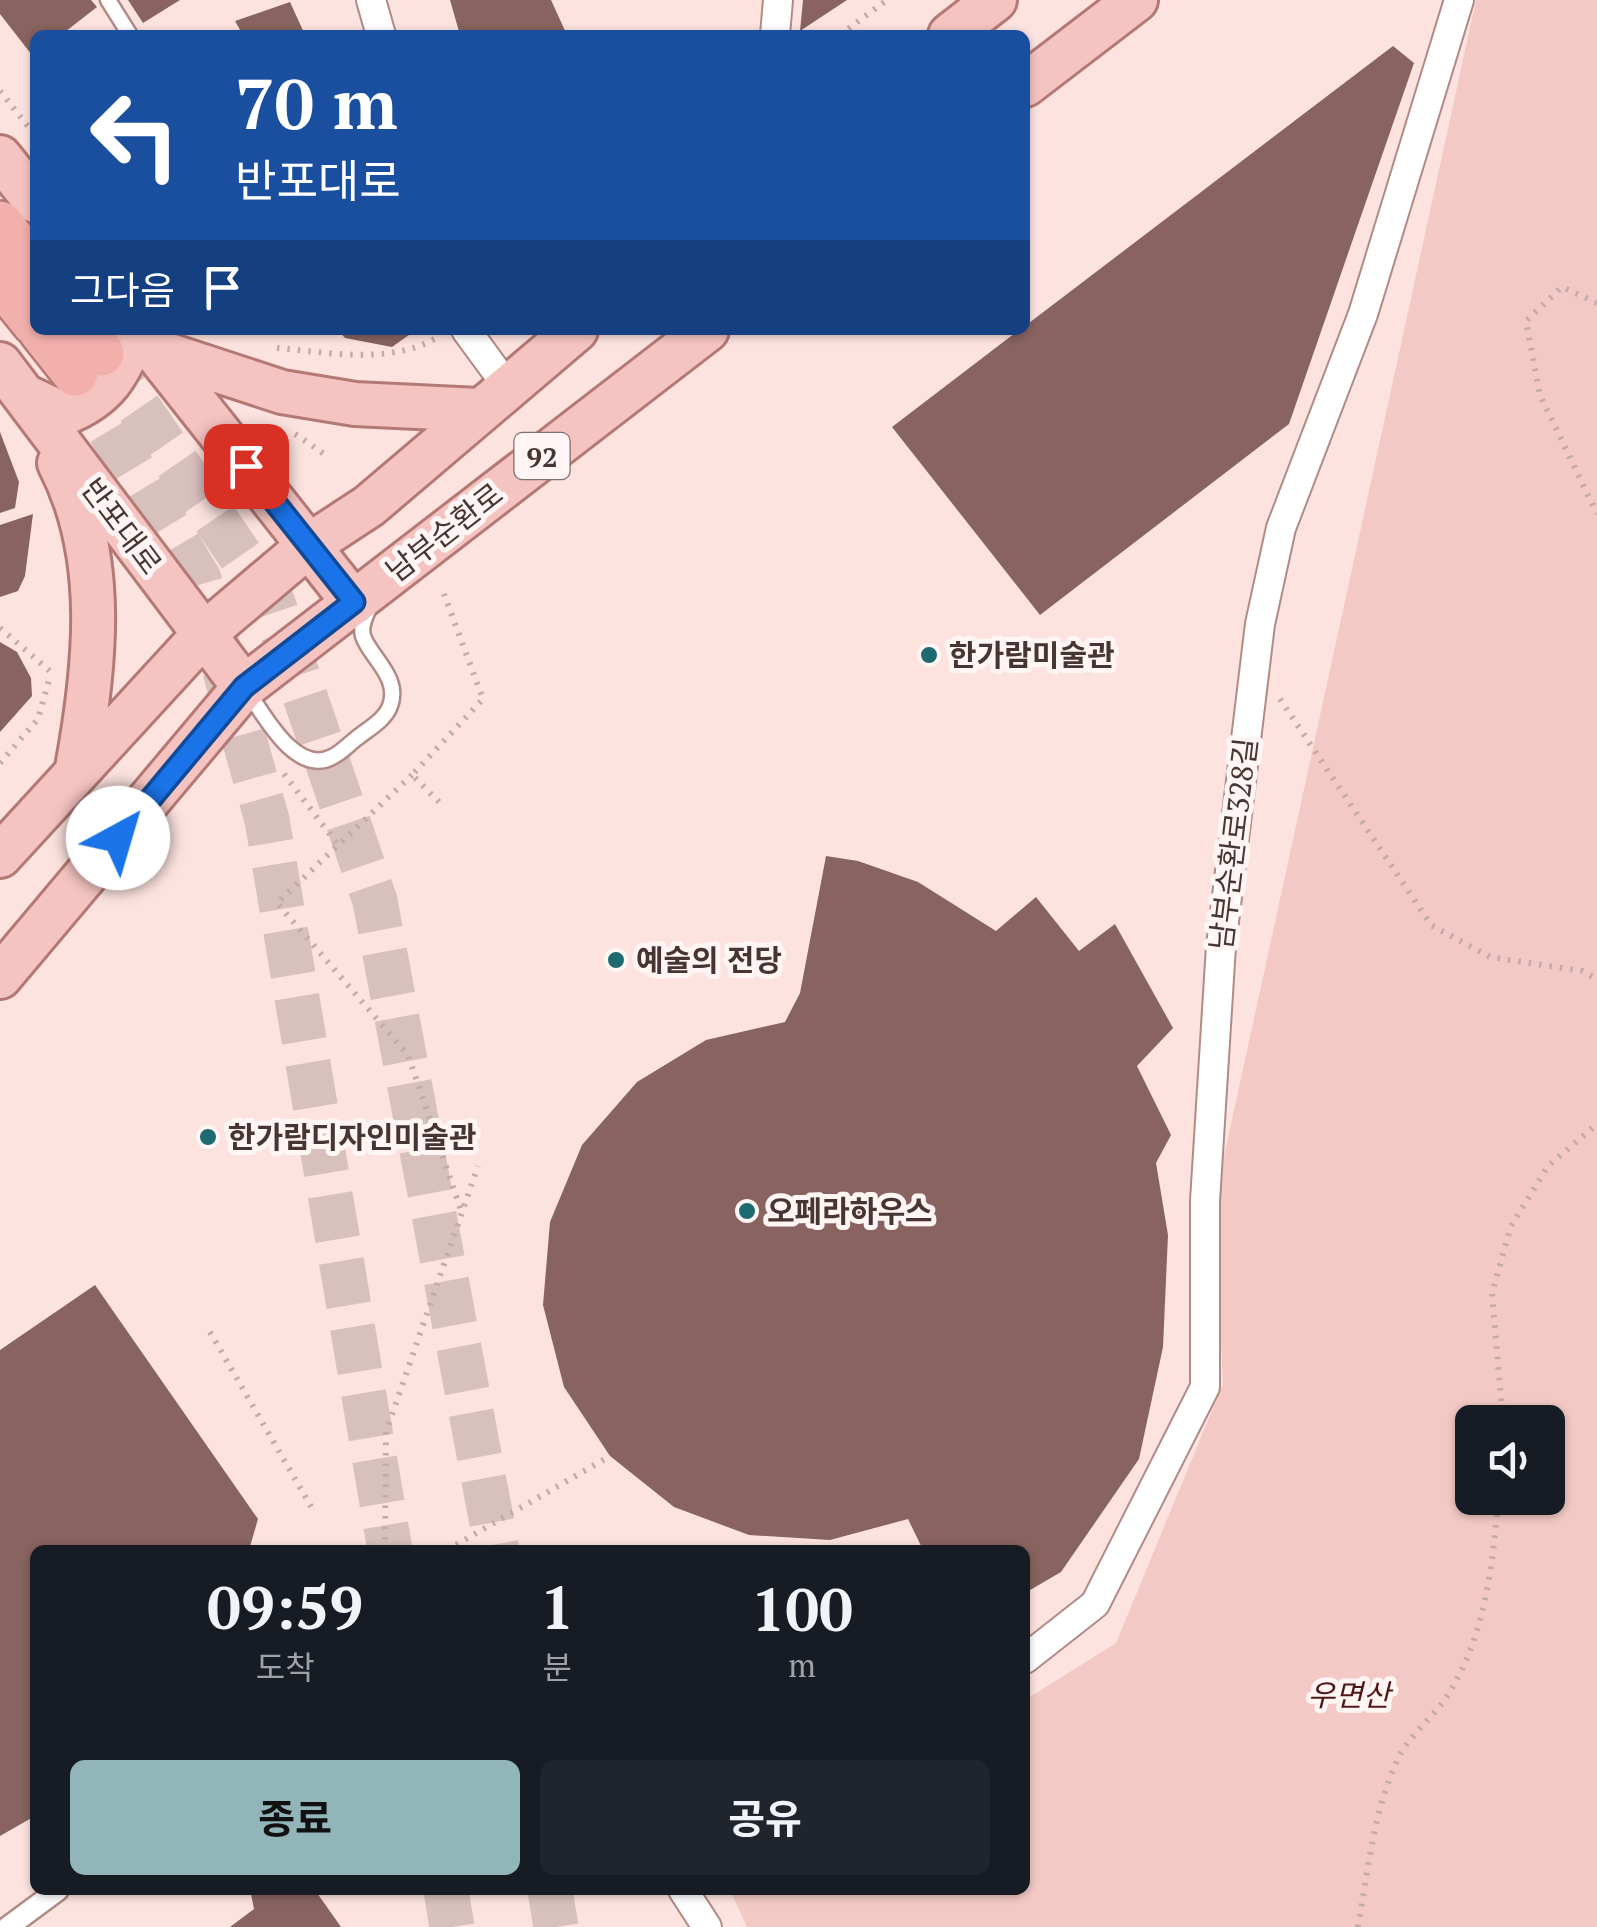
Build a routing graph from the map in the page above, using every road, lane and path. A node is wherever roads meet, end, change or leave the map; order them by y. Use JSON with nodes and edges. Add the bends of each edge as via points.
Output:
{"nodes":[{"id":1,"x":108,"y":0,"type":"edge"},
{"id":2,"x":371,"y":0,"type":"edge"},
{"id":3,"x":778,"y":0,"type":"edge"},
{"id":4,"x":887,"y":0,"type":"edge"},
{"id":5,"x":996,"y":0,"type":"edge"},
{"id":6,"x":1136,"y":0,"type":"edge"},
{"id":7,"x":1459,"y":0,"type":"edge"},
{"id":8,"x":127,"y":30,"type":"edge"},
{"id":9,"x":380,"y":30,"type":"edge"},
{"id":10,"x":775,"y":30,"type":"edge"},
{"id":11,"x":847,"y":30,"type":"edge"},
{"id":12,"x":957,"y":30,"type":"edge"},
{"id":13,"x":1030,"y":82,"type":"edge"},
{"id":14,"x":0,"y":91,"type":"edge"},
{"id":15,"x":30,"y":129,"type":"edge"},
{"id":16,"x":0,"y":157,"type":"edge"},
{"id":17,"x":30,"y":195,"type":"edge"},
{"id":18,"x":0,"y":224,"type":"edge"},
{"id":19,"x":30,"y":263,"type":"edge"},
{"id":20,"x":0,"y":280,"type":"edge"},
{"id":21,"x":1597,"y":303,"type":"edge"},
{"id":22,"x":30,"y":317,"type":"edge"},
{"id":23,"x":66,"y":335,"type":"edge"},
{"id":24,"x":442,"y":335,"type":"edge"},
{"id":25,"x":468,"y":335,"type":"edge"},
{"id":26,"x":570,"y":335,"type":"edge"},
{"id":27,"x":701,"y":335,"type":"edge"},
{"id":28,"x":114,"y":344,"type":"edge"},
{"id":29,"x":279,"y":348,"type":"dead end"},
{"id":30,"x":8,"y":386,"type":"edge"},
{"id":31,"x":493,"y":398,"type":"junction"},
{"id":32,"x":287,"y":429,"type":"dead end"},
{"id":33,"x":327,"y":456,"type":"dead end"},
{"id":34,"x":1597,"y":514,"type":"edge"},
{"id":35,"x":308,"y":546,"type":"junction"},
{"id":36,"x":366,"y":593,"type":"junction"},
{"id":37,"x":444,"y":594,"type":"dead end"},
{"id":38,"x":0,"y":628,"type":"edge"},
{"id":39,"x":204,"y":634,"type":"junction"},
{"id":40,"x":51,"y":655,"type":"dead end"},
{"id":41,"x":1254,"y":667,"type":"junction"},
{"id":42,"x":51,"y":672,"type":"junction"},
{"id":43,"x":244,"y":687,"type":"junction"},
{"id":44,"x":0,"y":763,"type":"edge"},
{"id":45,"x":78,"y":768,"type":"junction"},
{"id":46,"x":280,"y":770,"type":"dead end"},
{"id":47,"x":412,"y":775,"type":"junction"},
{"id":48,"x":439,"y":802,"type":"dead end"},
{"id":49,"x":338,"y":844,"type":"junction"},
{"id":50,"x":0,"y":856,"type":"edge"},
{"id":51,"x":0,"y":977,"type":"edge"},
{"id":52,"x":1597,"y":978,"type":"edge"},
{"id":53,"x":1597,"y":1124,"type":"edge"},
{"id":54,"x":478,"y":1166,"type":"dead end"},
{"id":55,"x":462,"y":1213,"type":"junction"},
{"id":56,"x":210,"y":1332,"type":"dead end"},
{"id":57,"x":1502,"y":1405,"type":"edge"},
{"id":58,"x":610,"y":1456,"type":"dead end"},
{"id":59,"x":313,"y":1510,"type":"dead end"},
{"id":60,"x":1497,"y":1515,"type":"edge"},
{"id":61,"x":385,"y":1545,"type":"edge"},
{"id":62,"x":457,"y":1545,"type":"edge"},
{"id":63,"x":1030,"y":1655,"type":"edge"},
{"id":64,"x":51,"y":1895,"type":"edge"},
{"id":65,"x":687,"y":1895,"type":"edge"},
{"id":66,"x":8,"y":1927,"type":"edge"},
{"id":67,"x":707,"y":1927,"type":"edge"},
{"id":68,"x":1358,"y":1927,"type":"edge"}],
"edges":[{"from":1,"to":8,"type":"lane"},
{"from":2,"to":9,"type":"street"},
{"from":3,"to":10,"type":"street"},
{"from":4,"to":11,"type":"path"},
{"from":5,"to":12,"type":"main road"},
{"from":6,"to":13,"type":"main road"},
{"from":7,"to":41,"type":"street","name":"남부순환로328길","via":[[1363,314],[1282,528]]},
{"from":14,"to":15,"type":"path"},
{"from":16,"to":17,"type":"main road"},
{"from":18,"to":19,"type":"highway"},
{"from":20,"to":22,"type":"highway"},
{"from":21,"to":34,"type":"path","via":[[1562,288],[1526,321],[1540,395]]},
{"from":23,"to":28,"type":"highway"},
{"from":24,"to":29,"type":"path","via":[[417,350],[382,355]]},
{"from":25,"to":31,"type":"street"},
{"from":26,"to":31,"type":"main road","number":"92"},
{"from":27,"to":36,"type":"main road","name":"남부순환로","number":"92"},
{"from":28,"to":30,"type":"main road","via":[[114,380],[76,409],[63,414]]},
{"from":28,"to":31,"type":"main road","via":[[282,392],[370,405]]},
{"from":28,"to":35,"type":"main road"},
{"from":30,"to":39,"type":"main road","name":"반포대로"},
{"from":30,"to":45,"type":"main road","via":[[72,486],[88,554],[94,622]]},
{"from":31,"to":35,"type":"main road","number":"92","via":[[369,506]]},
{"from":32,"to":33,"type":"path"},
{"from":35,"to":36,"type":"main road"},
{"from":35,"to":39,"type":"main road","number":"92"},
{"from":36,"to":43,"type":"main road","name":"남부순환로","number":"92"},
{"from":36,"to":43,"type":"lane","via":[[363,636],[392,687],[390,706],[330,759],[314,760],[282,742]]},
{"from":37,"to":47,"type":"path","via":[[483,699]]},
{"from":38,"to":42,"type":"path"},
{"from":39,"to":43,"type":"main road","name":"반포대로"},
{"from":39,"to":45,"type":"main road","number":"92"},
{"from":40,"to":42,"type":"path"},
{"from":41,"to":52,"type":"path","via":[[1431,926],[1490,957]]},
{"from":41,"to":63,"type":"street","name":"남부순환로328길","via":[[1220,946],[1206,1201],[1205,1387],[1095,1604]]},
{"from":42,"to":44,"type":"path","via":[[38,719]]},
{"from":43,"to":51,"type":"main road","name":"남부순환로","number":"92"},
{"from":45,"to":50,"type":"main road","number":"92"},
{"from":46,"to":49,"type":"path"},
{"from":47,"to":48,"type":"path"},
{"from":47,"to":49,"type":"path"},
{"from":49,"to":55,"type":"path","via":[[277,902],[408,1056]]},
{"from":53,"to":57,"type":"path","via":[[1548,1166],[1511,1226],[1492,1293]]},
{"from":54,"to":55,"type":"path"},
{"from":55,"to":61,"type":"path","via":[[386,1432]]},
{"from":56,"to":59,"type":"path"},
{"from":58,"to":62,"type":"path"},
{"from":60,"to":68,"type":"path","via":[[1473,1648],[1444,1701],[1398,1757],[1378,1807]]},
{"from":64,"to":66,"type":"street"},
{"from":65,"to":67,"type":"street"}]}
